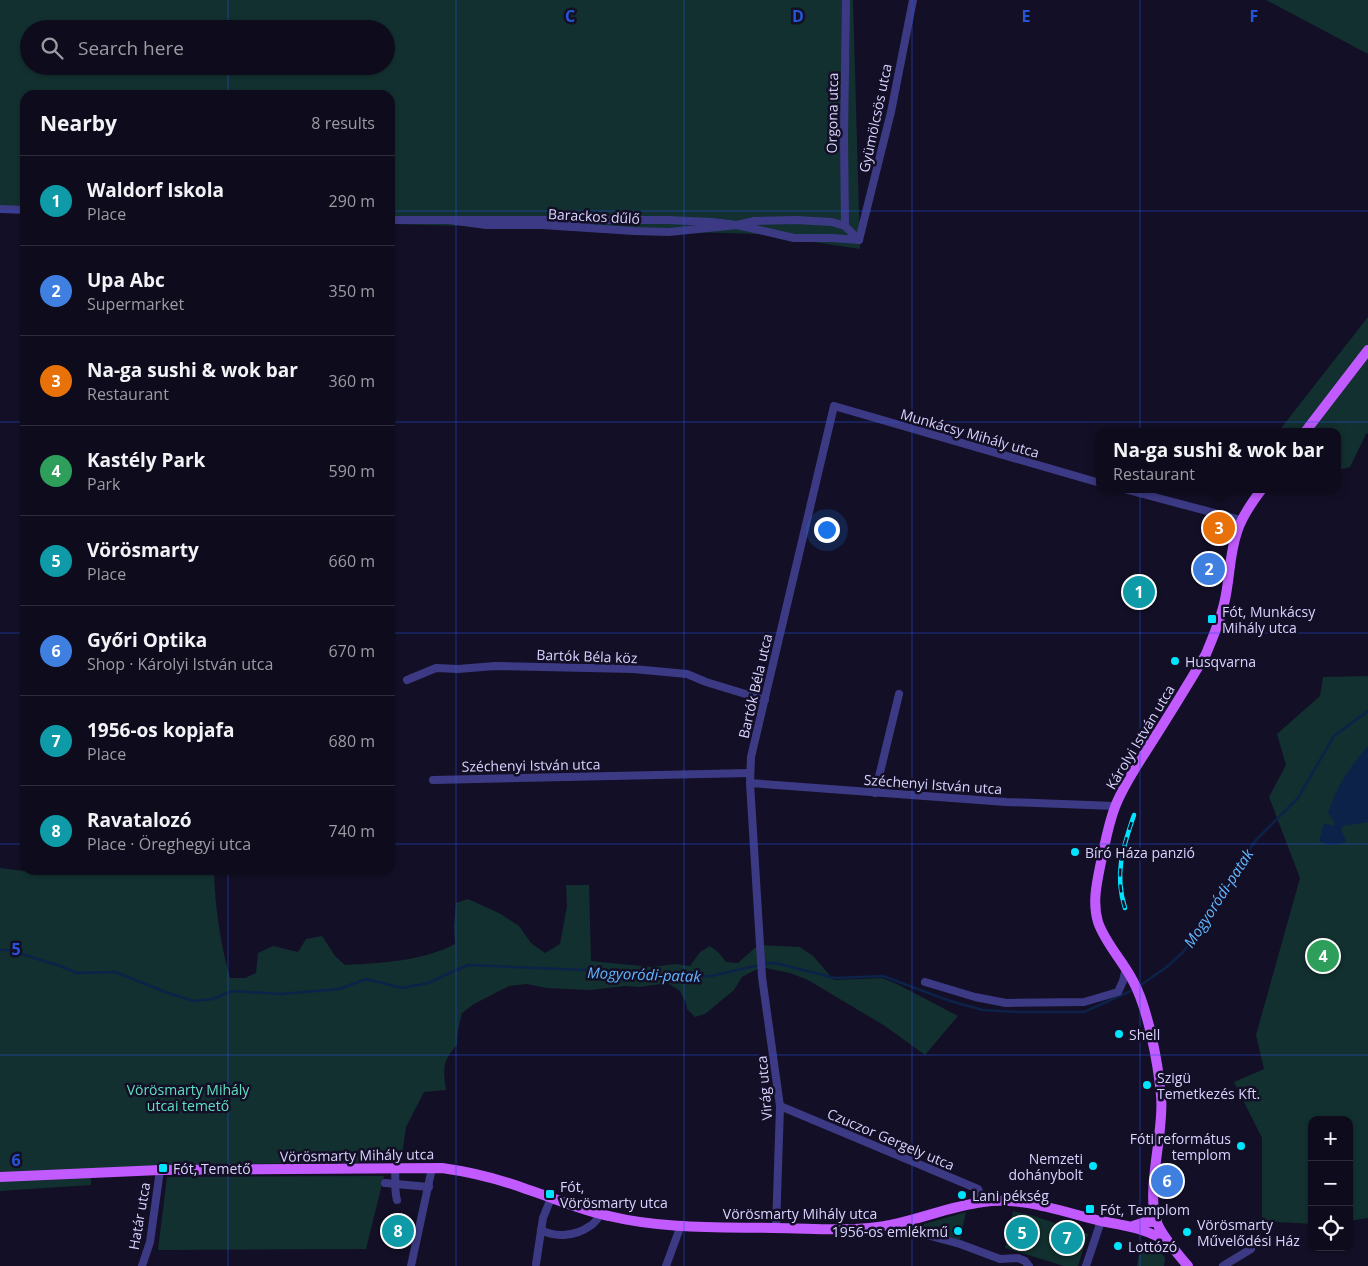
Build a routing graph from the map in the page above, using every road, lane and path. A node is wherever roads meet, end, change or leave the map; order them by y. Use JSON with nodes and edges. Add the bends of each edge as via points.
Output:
{"nodes":[{"id":1,"x":846,"y":0,"type":"edge"},
{"id":2,"x":913,"y":0,"type":"edge"},
{"id":3,"x":0,"y":209,"type":"edge"},
{"id":4,"x":20,"y":210,"type":"edge"},
{"id":5,"x":395,"y":220,"type":"edge"},
{"id":6,"x":449,"y":220,"type":"junction"},
{"id":7,"x":737,"y":225,"type":"junction"},
{"id":8,"x":845,"y":226,"type":"junction"},
{"id":9,"x":860,"y":240,"type":"junction"},
{"id":10,"x":1368,"y":350,"type":"edge"},
{"id":11,"x":834,"y":406,"type":"joint"},
{"id":12,"x":1308,"y":428,"type":"edge"},
{"id":13,"x":1096,"y":482,"type":"edge"},
{"id":14,"x":1139,"y":493,"type":"edge"},
{"id":15,"x":1259,"y":493,"type":"edge"},
{"id":16,"x":1242,"y":520,"type":"junction"},
{"id":17,"x":407,"y":680,"type":"dead end"},
{"id":18,"x":899,"y":694,"type":"dead end"},
{"id":19,"x":765,"y":700,"type":"junction"},
{"id":20,"x":750,"y":773,"type":"junction"},
{"id":21,"x":433,"y":780,"type":"dead end"},
{"id":22,"x":750,"y":782,"type":"junction"},
{"id":23,"x":875,"y":793,"type":"junction"},
{"id":24,"x":1115,"y":806,"type":"junction"},
{"id":25,"x":1126,"y":968,"type":"junction"},
{"id":26,"x":762,"y":976,"type":"joint"},
{"id":27,"x":925,"y":982,"type":"dead end"},
{"id":28,"x":780,"y":1106,"type":"junction"},
{"id":29,"x":432,"y":1168,"type":"junction"},
{"id":30,"x":396,"y":1169,"type":"junction"},
{"id":31,"x":160,"y":1170,"type":"junction"},
{"id":32,"x":0,"y":1177,"type":"edge"},
{"id":33,"x":385,"y":1183,"type":"dead end"},
{"id":34,"x":395,"y":1184,"type":"junction"},
{"id":35,"x":429,"y":1187,"type":"junction"},
{"id":36,"x":551,"y":1198,"type":"junction"},
{"id":37,"x":397,"y":1200,"type":"dead end"},
{"id":38,"x":984,"y":1202,"type":"junction"},
{"id":39,"x":1154,"y":1207,"type":"junction"},
{"id":40,"x":601,"y":1214,"type":"junction"},
{"id":41,"x":910,"y":1220,"type":"junction"},
{"id":42,"x":1101,"y":1221,"type":"junction"},
{"id":43,"x":1157,"y":1222,"type":"junction"},
{"id":44,"x":681,"y":1225,"type":"junction"},
{"id":45,"x":1139,"y":1226,"type":"junction"},
{"id":46,"x":776,"y":1228,"type":"junction"},
{"id":47,"x":541,"y":1230,"type":"junction"},
{"id":48,"x":1169,"y":1242,"type":"junction"},
{"id":49,"x":1252,"y":1249,"type":"dead end"},
{"id":50,"x":1179,"y":1261,"type":"edge"},
{"id":51,"x":536,"y":1264,"type":"dead end"},
{"id":52,"x":142,"y":1266,"type":"edge"},
{"id":53,"x":411,"y":1266,"type":"edge"},
{"id":54,"x":666,"y":1266,"type":"edge"},
{"id":55,"x":1029,"y":1266,"type":"edge"},
{"id":56,"x":1086,"y":1266,"type":"edge"},
{"id":57,"x":1188,"y":1266,"type":"edge"},
{"id":58,"x":1223,"y":1266,"type":"edge"}],
"edges":[{"from":1,"to":8,"type":"street","name":"Orgona utca"},
{"from":2,"to":9,"type":"street","name":"Gyümölcsös utca","via":[[891,112]]},
{"from":3,"to":4,"type":"street"},
{"from":5,"to":6,"type":"street","name":"Barackos dűlő"},
{"from":6,"to":7,"type":"street","name":"Barackos dűlő","via":[[667,220]]},
{"from":6,"to":7,"type":"street","name":"Barackos dűlő","via":[[634,232]]},
{"from":7,"to":8,"type":"street","name":"Barackos dűlő","via":[[754,221],[796,220]]},
{"from":7,"to":9,"type":"street","name":"Barackos dűlő","via":[[794,238]]},
{"from":8,"to":9,"type":"street"},
{"from":10,"to":12,"type":"main road"},
{"from":11,"to":13,"type":"street","name":"Munkácsy Mihály utca"},
{"from":11,"to":19,"type":"street","name":"Bartók Béla utca"},
{"from":14,"to":16,"type":"street"},
{"from":15,"to":16,"type":"main road","name":"Károlyi István utca"},
{"from":16,"to":24,"type":"main road","name":"Károlyi István utca","via":[[1236,533],[1224,603],[1206,654],[1127,781]]},
{"from":17,"to":19,"type":"street","name":"Bartók Béla köz","via":[[436,668],[633,669],[687,674]]},
{"from":18,"to":23,"type":"street"},
{"from":19,"to":20,"type":"street","name":"Bartók Béla utca"},
{"from":20,"to":21,"type":"street","name":"Széchenyi István utca"},
{"from":20,"to":22,"type":"street","name":"Bartók Béla utca"},
{"from":22,"to":23,"type":"street","name":"Széchenyi István utca"},
{"from":22,"to":26,"type":"street","name":"Bartók Béla utca"},
{"from":23,"to":24,"type":"street","name":"Széchenyi István utca"},
{"from":24,"to":25,"type":"main road","name":"Károlyi István utca","via":[[1096,888],[1096,904],[1098,922]]},
{"from":25,"to":27,"type":"street","via":[[1118,992],[1084,1002],[1006,1003],[974,998]]},
{"from":25,"to":39,"type":"main road","name":"Károlyi István utca","via":[[1145,1013],[1161,1096]]},
{"from":26,"to":28,"type":"street","name":"Virág utca"},
{"from":28,"to":38,"type":"street","name":"Czuczor Gergely utca","via":[[978,1189]]},
{"from":28,"to":46,"type":"street","name":"Virág utca"},
{"from":29,"to":30,"type":"main road","name":"Vörösmarty Mihály utca"},
{"from":29,"to":35,"type":"street"},
{"from":29,"to":36,"type":"main road","name":"Vörösmarty Mihály utca","via":[[468,1172]]},
{"from":30,"to":31,"type":"main road","name":"Vörösmarty Mihály utca"},
{"from":30,"to":34,"type":"street"},
{"from":31,"to":32,"type":"main road","name":"Vörösmarty Mihály utca"},
{"from":31,"to":52,"type":"street","name":"Határ utca","via":[[150,1242]]},
{"from":33,"to":34,"type":"street"},
{"from":34,"to":35,"type":"street"},
{"from":34,"to":37,"type":"street"},
{"from":35,"to":53,"type":"street"},
{"from":36,"to":40,"type":"main road","name":"Vörösmarty Mihály utca"},
{"from":36,"to":47,"type":"street"},
{"from":38,"to":41,"type":"main road","name":"Vörösmarty Mihály utca"},
{"from":38,"to":42,"type":"main road","name":"Vörösmarty Mihály utca","via":[[1031,1204]]},
{"from":39,"to":43,"type":"main road","name":"Károlyi István utca"},
{"from":39,"to":45,"type":"main road"},
{"from":40,"to":44,"type":"main road","name":"Vörösmarty Mihály utca"},
{"from":40,"to":47,"type":"street","via":[[591,1226],[574,1233],[559,1236]]},
{"from":41,"to":46,"type":"main road","name":"Vörösmarty Mihály utca","via":[[867,1228]]},
{"from":41,"to":55,"type":"street","via":[[923,1234],[1000,1259],[1018,1258]]},
{"from":42,"to":45,"type":"main road","name":"Vörösmarty Mihály utca"},
{"from":42,"to":56,"type":"street"},
{"from":43,"to":45,"type":"main road","via":[[1151,1229]]},
{"from":43,"to":48,"type":"main road","name":"Károlyi István utca"},
{"from":44,"to":46,"type":"main road","name":"Vörösmarty Mihály utca"},
{"from":44,"to":54,"type":"street"},
{"from":45,"to":48,"type":"main road","name":"Vörösmarty Mihály utca"},
{"from":47,"to":51,"type":"street"},
{"from":48,"to":50,"type":"main road","name":"Károlyi István utca"},
{"from":49,"to":58,"type":"street"},
{"from":50,"to":57,"type":"main road","name":"Károlyi István utca"}]}
